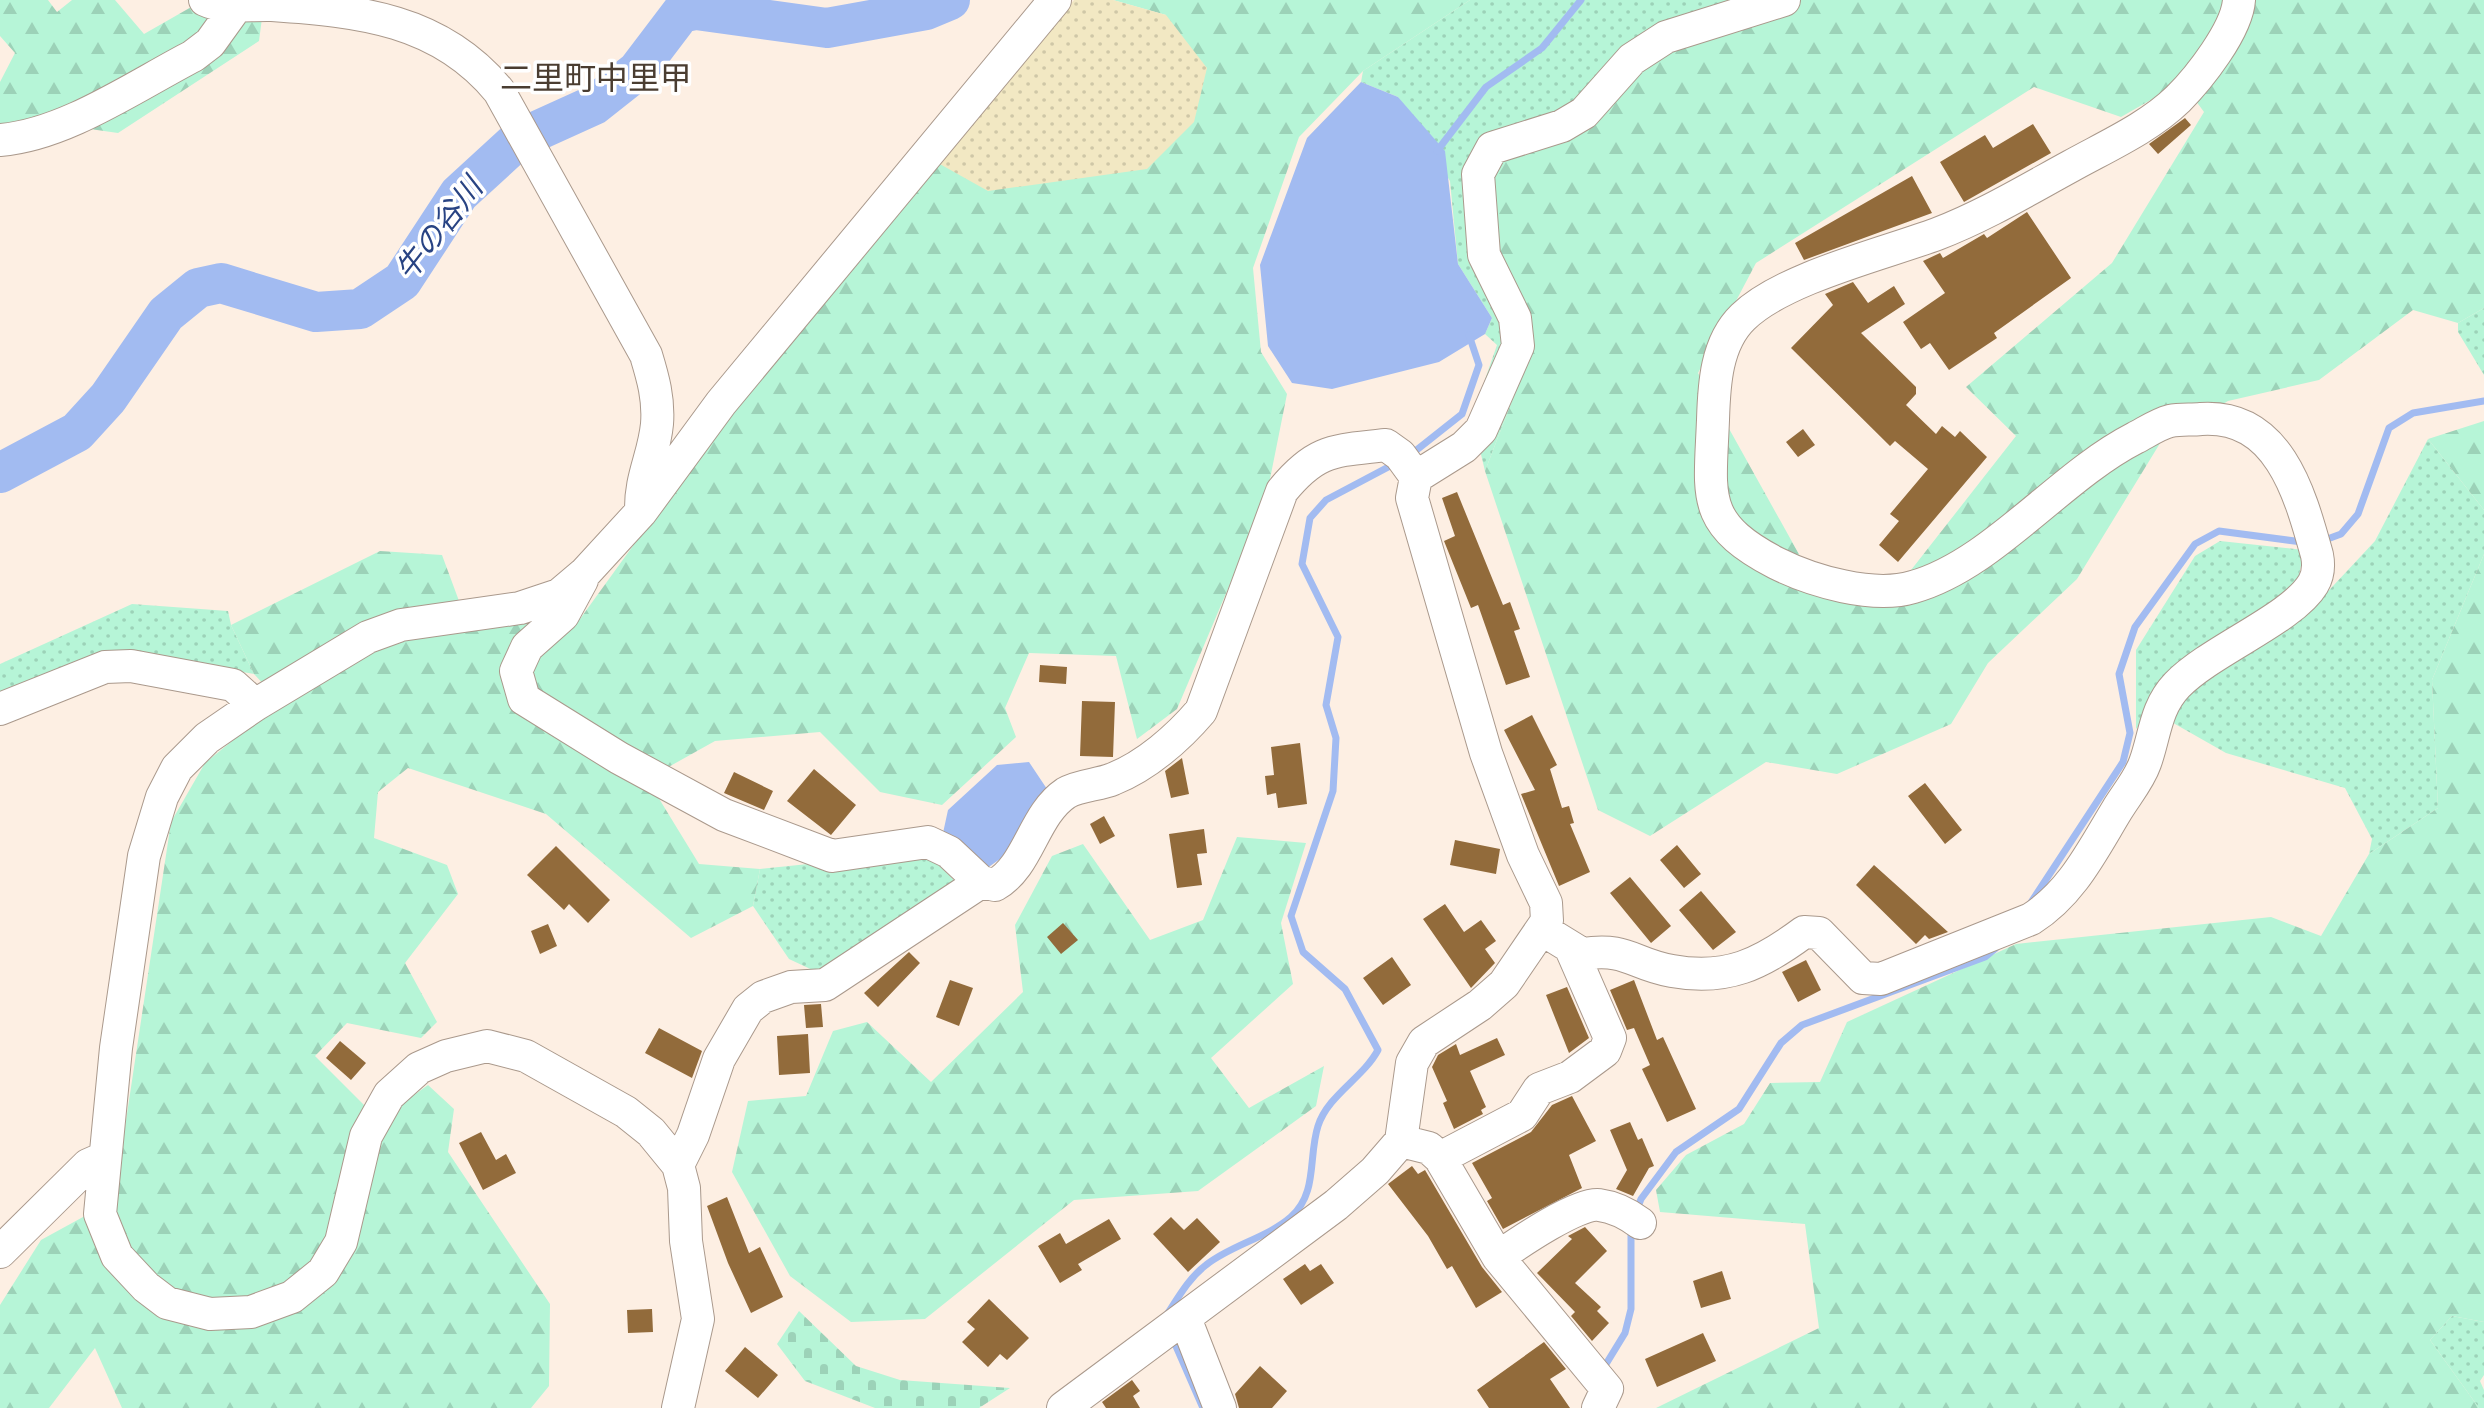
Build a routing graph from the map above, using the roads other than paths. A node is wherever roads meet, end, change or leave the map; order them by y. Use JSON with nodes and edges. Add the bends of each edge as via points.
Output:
{"nodes":[{"id":1,"x":1055,"y":0,"type":"edge"},
{"id":2,"x":1784,"y":0,"type":"edge"},
{"id":3,"x":2239,"y":0,"type":"edge"},
{"id":4,"x":227,"y":2,"type":"edge"},
{"id":5,"x":0,"y":140,"type":"edge"},
{"id":6,"x":1408,"y":466,"type":"junction"},
{"id":7,"x":641,"y":512,"type":"junction"},
{"id":8,"x":585,"y":573,"type":"junction"},
{"id":9,"x":255,"y":705,"type":"junction"},
{"id":10,"x":0,"y":709,"type":"edge"},
{"id":11,"x":981,"y":882,"type":"junction"},
{"id":12,"x":1543,"y":930,"type":"junction"},
{"id":13,"x":1572,"y":951,"type":"junction"},
{"id":14,"x":1401,"y":1141,"type":"junction"},
{"id":15,"x":104,"y":1158,"type":"junction"},
{"id":16,"x":1440,"y":1158,"type":"junction"},
{"id":17,"x":678,"y":1165,"type":"junction"},
{"id":18,"x":1633,"y":1218,"type":"dead end"},
{"id":19,"x":0,"y":1252,"type":"edge"},
{"id":20,"x":1498,"y":1257,"type":"junction"},
{"id":21,"x":1172,"y":1327,"type":"junction"},
{"id":22,"x":1599,"y":1390,"type":"edge"},
{"id":23,"x":678,"y":1408,"type":"edge"},
{"id":24,"x":1063,"y":1408,"type":"edge"},
{"id":25,"x":1220,"y":1408,"type":"edge"}],
"edges":[{"from":1,"to":7,"type":"street","via":[[721,403]]},
{"from":2,"to":6,"type":"street","via":[[1666,37],[1632,59],[1584,113],[1562,126],[1492,148],[1478,174],[1484,255],[1515,318],[1518,346],[1481,430],[1464,447]]},
{"from":3,"to":13,"type":"street","via":[[2216,52],[2177,100],[2136,130],[1995,208],[1824,274],[1764,301],[1740,319],[1721,349],[1713,394],[1710,496],[1722,524],[1743,545],[1793,572],[1867,590],[1912,588],[1966,563],[2101,455],[2168,421],[2218,418],[2249,426],[2270,444],[2290,475],[2314,543],[2319,568],[2313,584],[2294,604],[2206,659],[2174,688],[2155,721],[2145,764],[2070,887],[2031,919],[1881,979],[1863,978],[1819,933],[1804,932],[1766,960],[1733,972],[1671,971],[1610,950]]},
{"from":4,"to":5,"type":"street","via":[[210,43],[193,56],[55,127]]},
{"from":4,"to":7,"type":"street","via":[[338,9],[386,19],[452,47],[478,65],[499,91],[646,355],[657,392],[657,427],[640,486]]},
{"from":6,"to":11,"type":"street","via":[[1386,445],[1327,452],[1300,469],[1282,491],[1201,711],[1179,737],[1115,779],[1068,792],[1055,803],[1008,878],[995,885]]},
{"from":6,"to":12,"type":"street","via":[[1412,498],[1486,753],[1546,903]]},
{"from":7,"to":8,"type":"street"},
{"from":8,"to":9,"type":"street","via":[[559,595],[520,608],[401,625],[368,637]]},
{"from":8,"to":11,"type":"street","via":[[563,615],[527,647],[516,671],[524,699],[724,815],[832,856],[928,842],[949,852]]},
{"from":9,"to":10,"type":"street","via":[[233,685],[131,666],[105,667]]},
{"from":9,"to":15,"type":"street","via":[[207,738],[177,768],[162,797],[144,856]]},
{"from":11,"to":17,"type":"street","via":[[825,985],[791,987],[748,1009],[719,1059]]},
{"from":12,"to":13,"type":"street"},
{"from":12,"to":14,"type":"street","via":[[1504,984],[1424,1042],[1412,1063]]},
{"from":13,"to":16,"type":"street","via":[[1610,1038],[1605,1051],[1570,1077],[1539,1089],[1522,1115]]},
{"from":14,"to":16,"type":"street","via":[[1429,1148]]},
{"from":14,"to":21,"type":"street","via":[[1336,1205]]},
{"from":15,"to":17,"type":"street","via":[[100,1214],[117,1256],[167,1303],[210,1314],[251,1312],[292,1297],[323,1272],[341,1242],[366,1136],[389,1095],[419,1068],[446,1056],[487,1046],[526,1056],[626,1112]]},
{"from":15,"to":19,"type":"street","via":[[88,1165]]},
{"from":16,"to":20,"type":"street"},
{"from":17,"to":23,"type":"street","via":[[698,1319]]},
{"from":18,"to":20,"type":"street","via":[[1596,1204],[1543,1227]]},
{"from":20,"to":22,"type":"street"},
{"from":21,"to":24,"type":"street"},
{"from":21,"to":25,"type":"street"}]}
